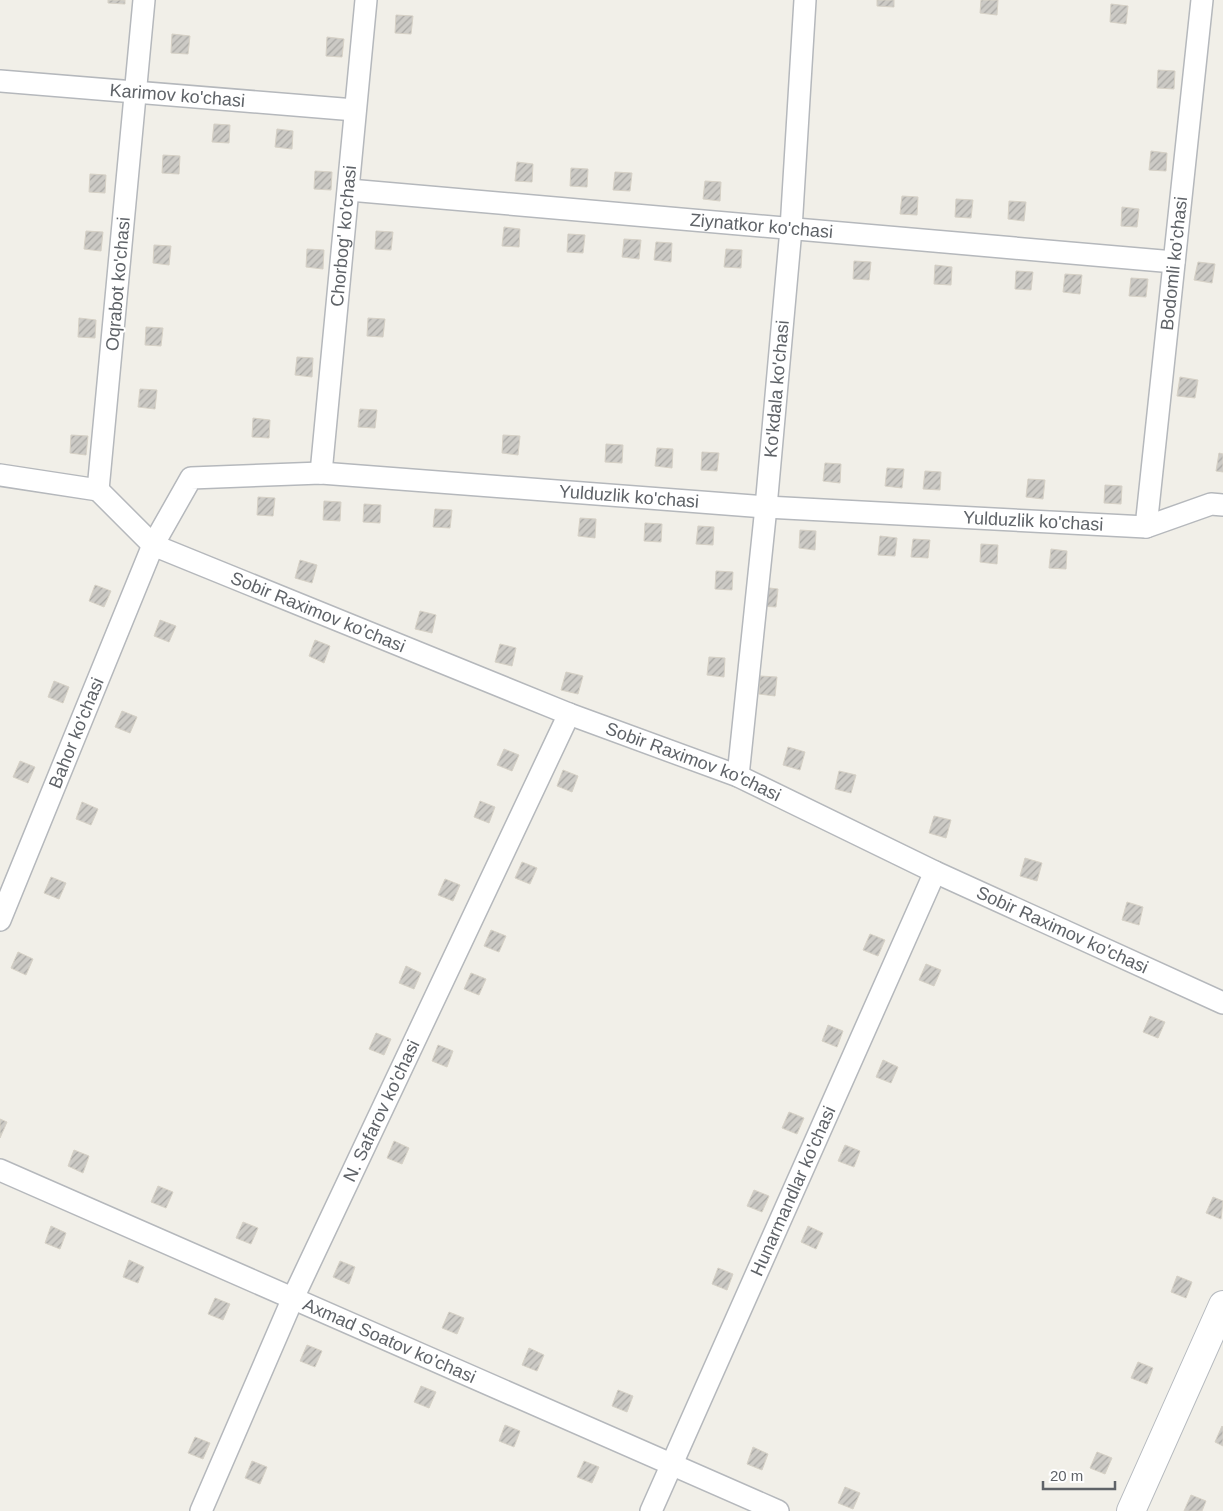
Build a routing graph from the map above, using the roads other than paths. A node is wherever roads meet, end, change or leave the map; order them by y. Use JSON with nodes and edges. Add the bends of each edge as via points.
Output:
{"nodes":[{"id":1,"x":144,"y":0,"type":"edge"},
{"id":2,"x":366,"y":0,"type":"edge"},
{"id":3,"x":805,"y":0,"type":"edge"},
{"id":4,"x":1202,"y":0,"type":"edge"},
{"id":5,"x":0,"y":81,"type":"edge"},
{"id":6,"x":136,"y":92,"type":"junction"},
{"id":7,"x":355,"y":110,"type":"junction"},
{"id":8,"x":349,"y":190,"type":"junction"},
{"id":9,"x":791,"y":229,"type":"junction"},
{"id":10,"x":1174,"y":262,"type":"junction"},
{"id":11,"x":321,"y":473,"type":"junction"},
{"id":12,"x":0,"y":475,"type":"edge"},
{"id":13,"x":98,"y":490,"type":"junction"},
{"id":14,"x":1223,"y":506,"type":"edge"},
{"id":15,"x":766,"y":507,"type":"junction"},
{"id":16,"x":1146,"y":527,"type":"junction"},
{"id":17,"x":153,"y":545,"type":"junction"},
{"id":18,"x":569,"y":714,"type":"junction"},
{"id":19,"x":738,"y":776,"type":"junction"},
{"id":20,"x":936,"y":872,"type":"junction"},
{"id":21,"x":0,"y":920,"type":"edge"},
{"id":22,"x":1223,"y":1003,"type":"edge"},
{"id":23,"x":0,"y":1170,"type":"edge"},
{"id":24,"x":293,"y":1298,"type":"junction"},
{"id":25,"x":1223,"y":1305,"type":"edge"},
{"id":26,"x":672,"y":1464,"type":"junction"},
{"id":27,"x":201,"y":1511,"type":"edge"},
{"id":28,"x":651,"y":1511,"type":"edge"},
{"id":29,"x":778,"y":1511,"type":"edge"},
{"id":30,"x":1131,"y":1511,"type":"edge"}],
"edges":[{"from":1,"to":6,"type":"street","name":"Oqrabot ko'chasi"},
{"from":2,"to":7,"type":"street","name":"Chorbog' ko'chasi"},
{"from":3,"to":9,"type":"street","name":"Ko'kdala ko'chasi"},
{"from":4,"to":10,"type":"street","name":"Bodomli ko'chasi"},
{"from":5,"to":6,"type":"street","name":"Karimov ko'chasi"},
{"from":6,"to":7,"type":"street","name":"Karimov ko'chasi"},
{"from":6,"to":13,"type":"street","name":"Oqrabot ko'chasi"},
{"from":7,"to":8,"type":"street","name":"Chorbog' ko'chasi"},
{"from":8,"to":9,"type":"street","name":"Ziynatkor ko'chasi"},
{"from":8,"to":11,"type":"street","name":"Chorbog' ko'chasi"},
{"from":9,"to":10,"type":"street","name":"Ziynatkor ko'chasi"},
{"from":9,"to":15,"type":"street","name":"Ko'kdala ko'chasi"},
{"from":10,"to":16,"type":"street","name":"Bodomli ko'chasi"},
{"from":11,"to":15,"type":"street","name":"Yulduzlik ko'chasi"},
{"from":11,"to":17,"type":"street","name":"Yulduzlik ko'chasi","via":[[191,478]]},
{"from":12,"to":13,"type":"street"},
{"from":13,"to":17,"type":"street"},
{"from":14,"to":16,"type":"street","via":[[1211,504]]},
{"from":15,"to":16,"type":"street","name":"Yulduzlik ko'chasi"},
{"from":15,"to":19,"type":"street","name":"Ko'kdala ko'chasi"},
{"from":17,"to":18,"type":"street","name":"Sobir Raximov ko'chasi"},
{"from":17,"to":21,"type":"street","name":"Bahor ko'chasi"},
{"from":18,"to":19,"type":"street","name":"Sobir Raximov ko'chasi"},
{"from":18,"to":24,"type":"street","name":"N. Safarov ko'chasi"},
{"from":19,"to":20,"type":"street","name":"Sobir Raximov ko'chasi"},
{"from":20,"to":22,"type":"street","name":"Sobir Raximov ko'chasi"},
{"from":20,"to":26,"type":"street","name":"Hunarmandlar ko'chasi"},
{"from":23,"to":24,"type":"street","name":"Axmad Soatov ko'chasi"},
{"from":24,"to":26,"type":"street","name":"Axmad Soatov ko'chasi"},
{"from":24,"to":27,"type":"street","name":"N. Safarov ko'chasi"},
{"from":25,"to":30,"type":"main road"},
{"from":26,"to":28,"type":"street","name":"Hunarmandlar ko'chasi"},
{"from":26,"to":29,"type":"street","name":"Axmad Soatov ko'chasi"}]}
